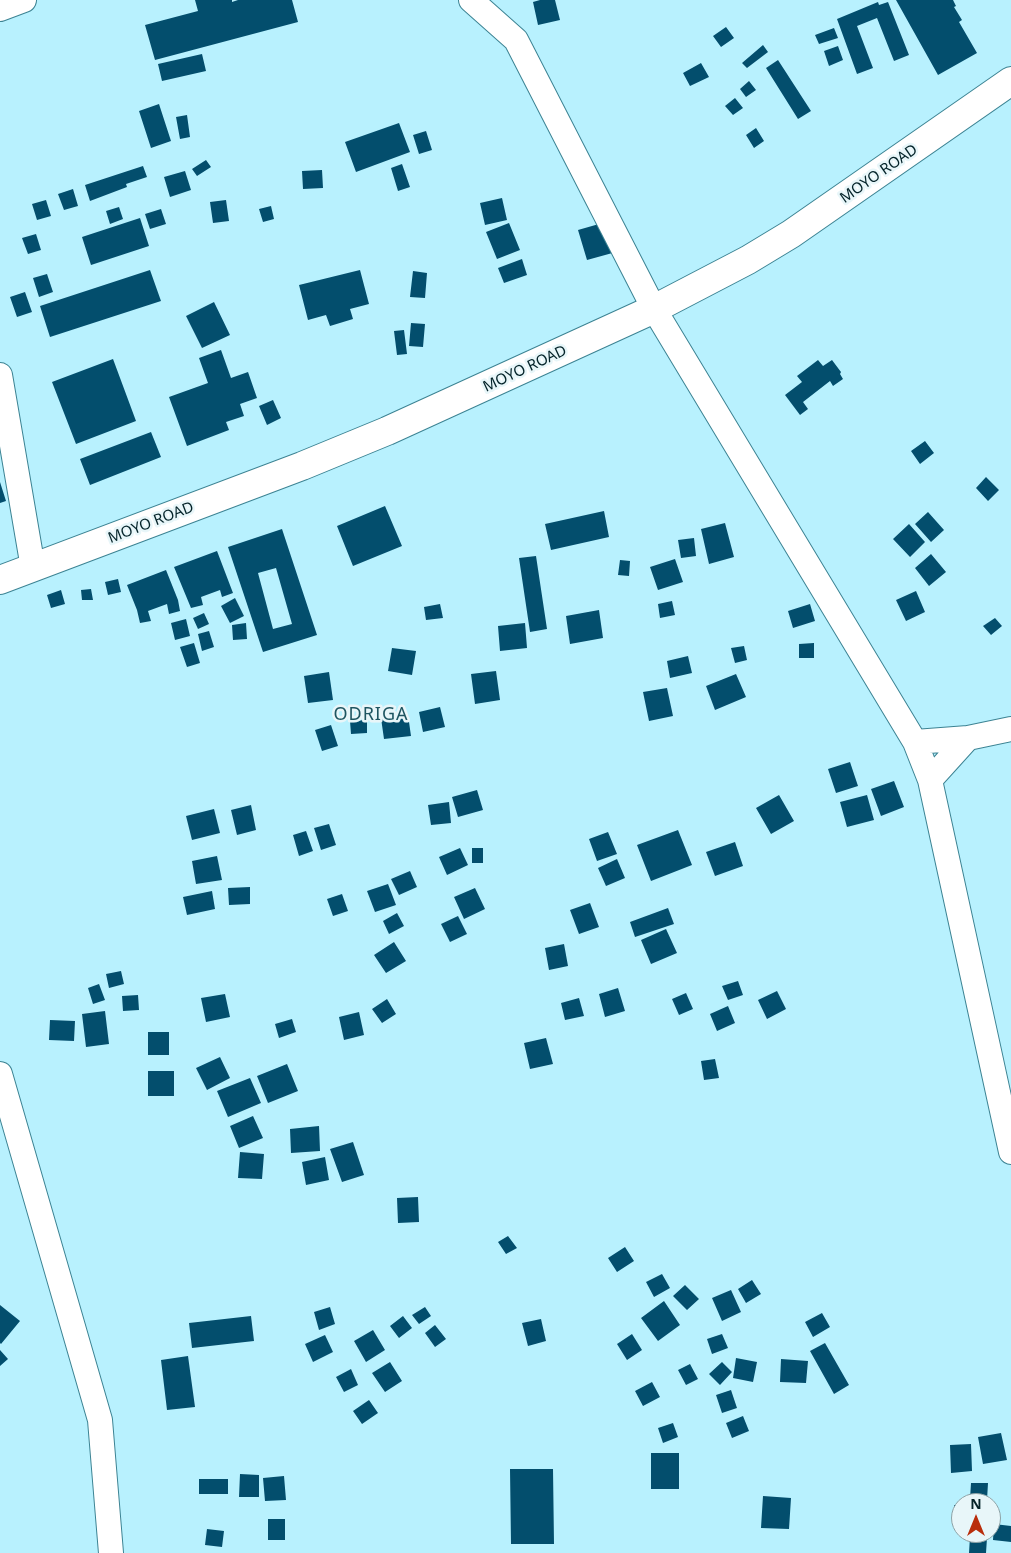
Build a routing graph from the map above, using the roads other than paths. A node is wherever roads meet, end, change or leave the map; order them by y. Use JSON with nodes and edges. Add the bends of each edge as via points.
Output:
{"nodes":[{"id":1,"x":24,"y":0,"type":"edge"},
{"id":2,"x":472,"y":0,"type":"edge"},
{"id":3,"x":0,"y":9,"type":"edge"},
{"id":4,"x":1011,"y":81,"type":"edge"},
{"id":5,"x":654,"y":309,"type":"junction"},
{"id":6,"x":0,"y":375,"type":"edge"},
{"id":7,"x":33,"y":568,"type":"junction"},
{"id":8,"x":0,"y":580,"type":"edge"},
{"id":9,"x":1011,"y":729,"type":"edge"},
{"id":10,"x":968,"y":738,"type":"junction"},
{"id":11,"x":915,"y":742,"type":"junction"},
{"id":12,"x":930,"y":780,"type":"junction"},
{"id":13,"x":0,"y":1074,"type":"edge"},
{"id":14,"x":1011,"y":1152,"type":"edge"},
{"id":15,"x":112,"y":1553,"type":"edge"}],
"edges":[{"from":1,"to":3,"type":"street"},
{"from":2,"to":5,"type":"street","via":[[516,40]]},
{"from":4,"to":5,"type":"main road","name":"MOYO ROAD","via":[[791,234]]},
{"from":5,"to":7,"type":"main road","name":"MOYO ROAD","via":[[387,432]]},
{"from":5,"to":11,"type":"street"},
{"from":6,"to":7,"type":"street"},
{"from":7,"to":8,"type":"main road","name":"MOYO ROAD"},
{"from":9,"to":10,"type":"street"},
{"from":10,"to":11,"type":"street"},
{"from":10,"to":12,"type":"street"},
{"from":11,"to":12,"type":"street"},
{"from":12,"to":14,"type":"street"},
{"from":13,"to":15,"type":"street","via":[[100,1420]]}]}
